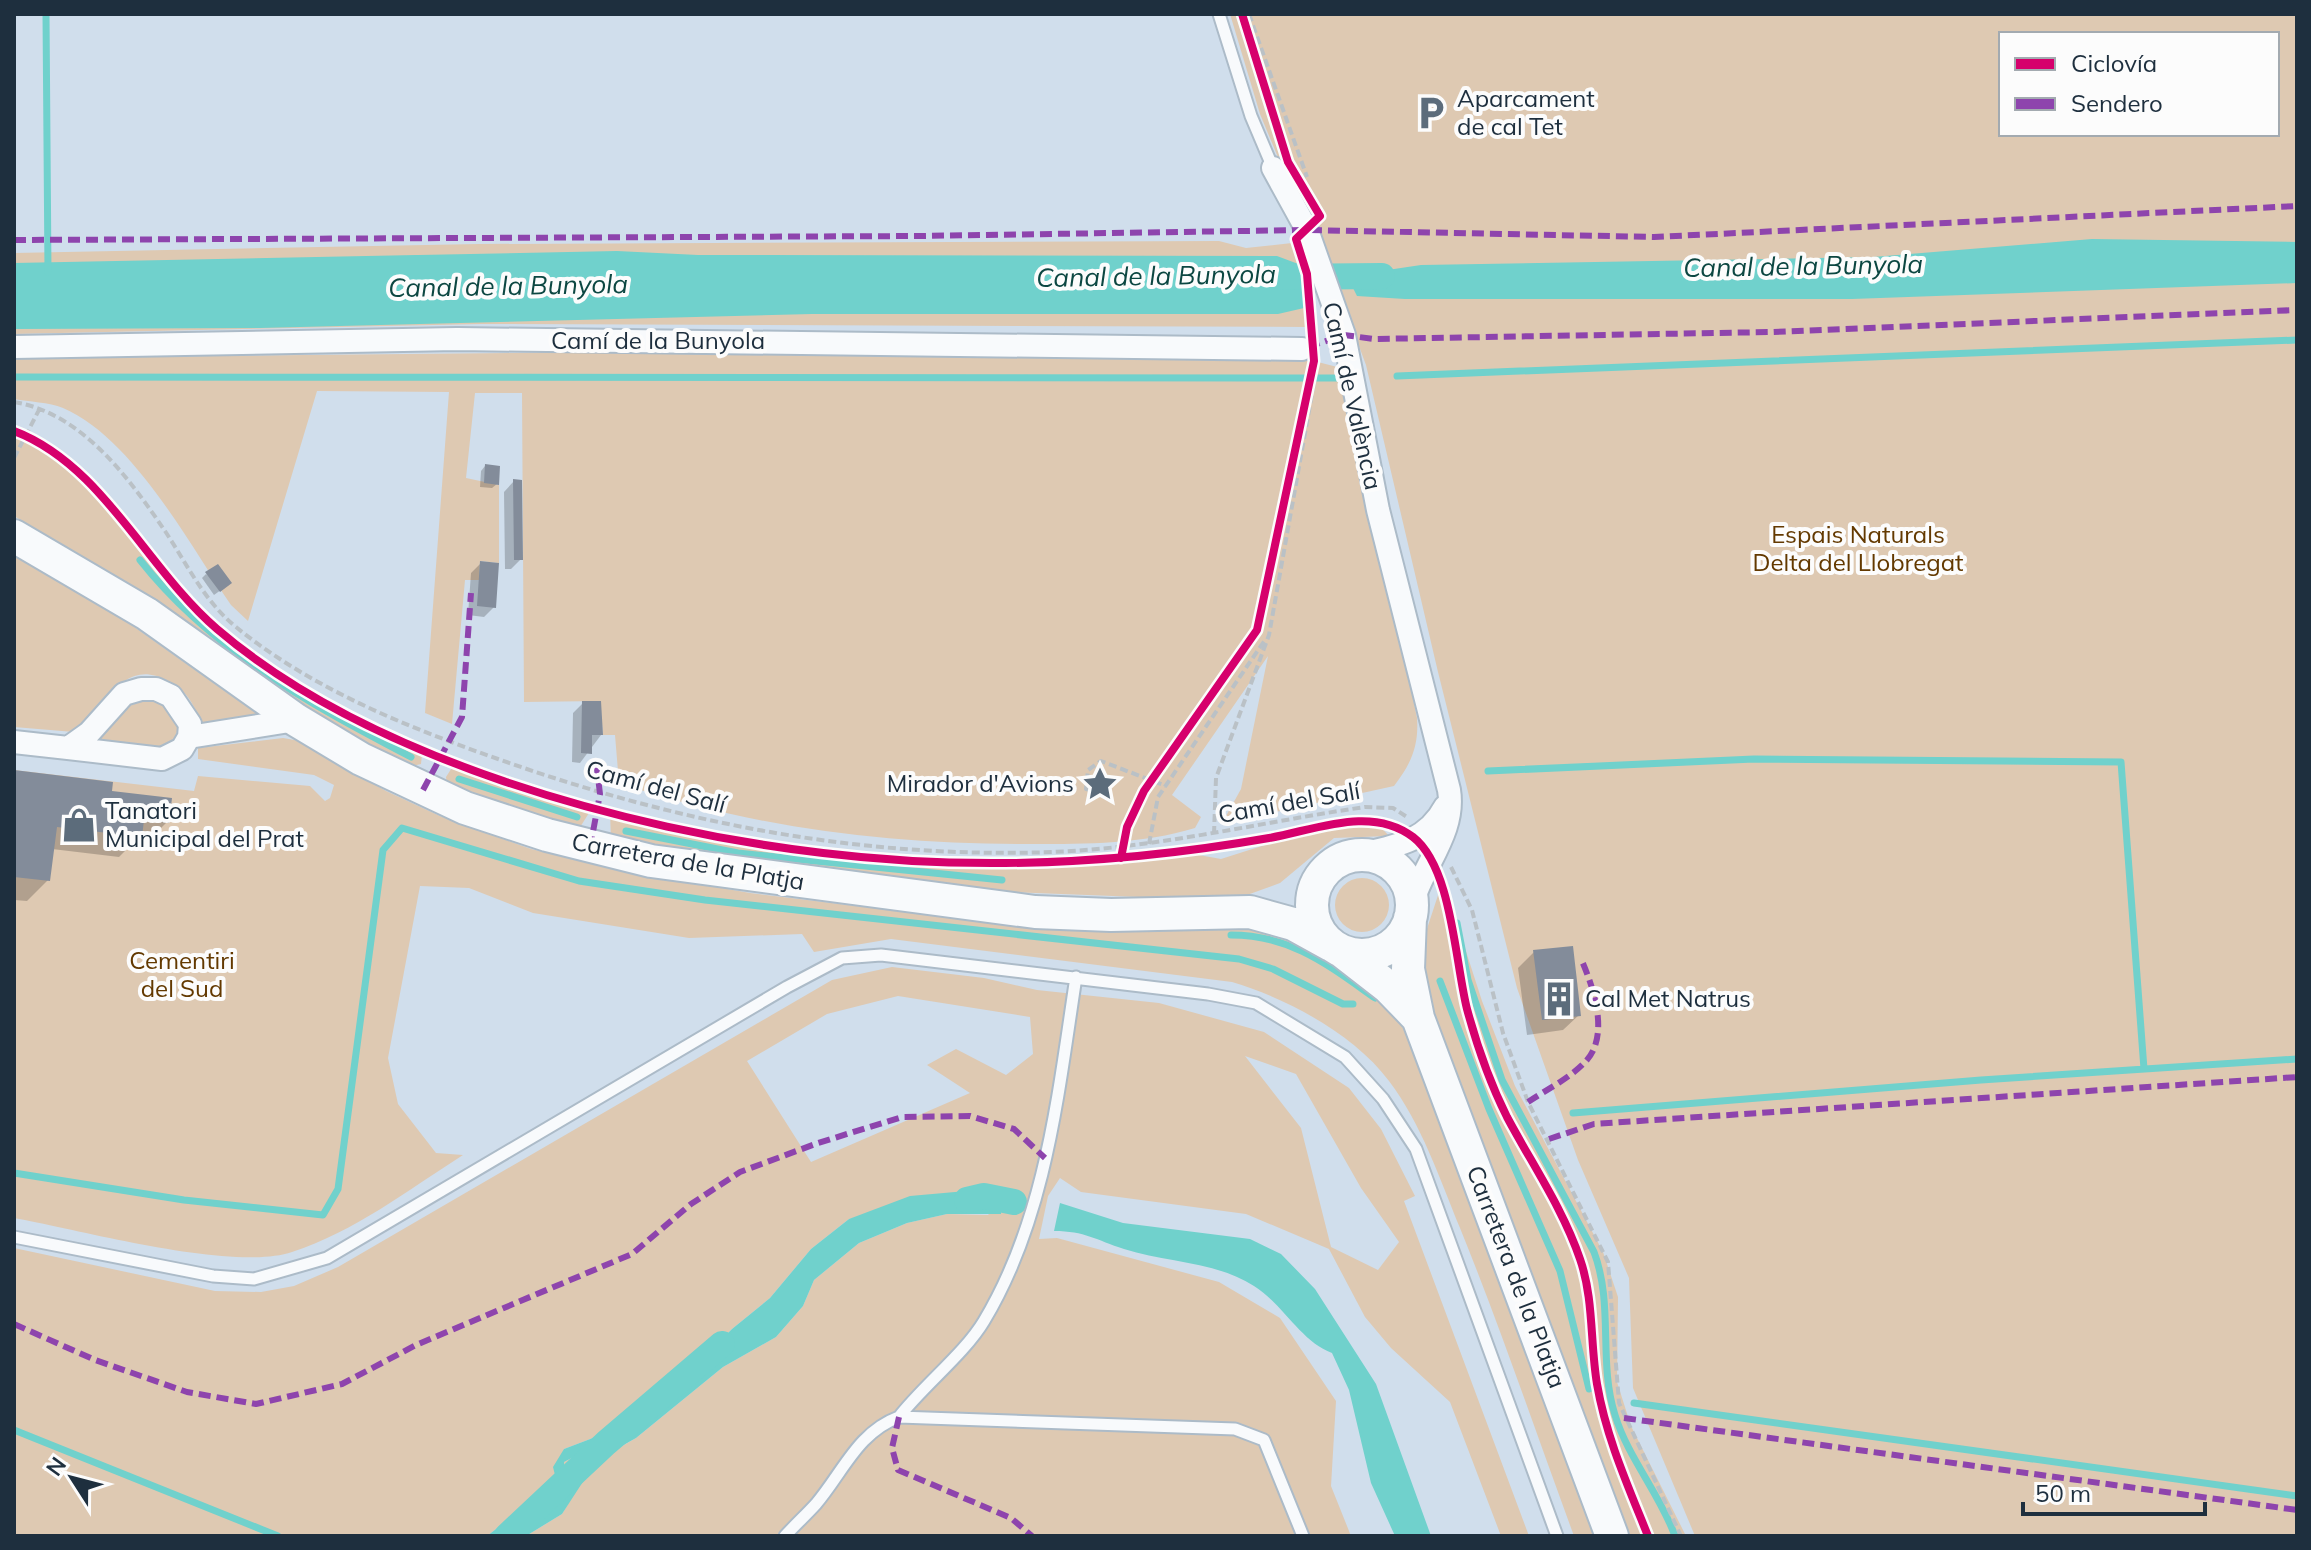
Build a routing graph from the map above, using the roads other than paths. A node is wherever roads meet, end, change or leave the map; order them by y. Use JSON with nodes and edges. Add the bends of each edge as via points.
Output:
{"nodes":[{"id":1,"x":1219,"y":14,"type":"edge"},
{"id":2,"x":1284,"y":171,"type":"joint"},
{"id":3,"x":14,"y":347,"type":"edge"},
{"id":4,"x":1312,"y":355,"type":"road end"},
{"id":5,"x":14,"y":536,"type":"edge"},
{"id":6,"x":296,"y":720,"type":"junction"},
{"id":7,"x":189,"y":737,"type":"junction"},
{"id":8,"x":14,"y":742,"type":"edge"},
{"id":9,"x":68,"y":748,"type":"junction"},
{"id":10,"x":1449,"y":790,"type":"junction"},
{"id":11,"x":1342,"y":861,"type":"junction"},
{"id":12,"x":1411,"y":911,"type":"junction"},
{"id":13,"x":1250,"y":912,"type":"junction"},
{"id":14,"x":1337,"y":948,"type":"junction"},
{"id":15,"x":1076,"y":977,"type":"junction"},
{"id":16,"x":1418,"y":1018,"type":"junction"},
{"id":17,"x":14,"y":1237,"type":"edge"},
{"id":18,"x":899,"y":1417,"type":"junction"},
{"id":19,"x":785,"y":1536,"type":"edge"},
{"id":20,"x":1303,"y":1536,"type":"edge"},
{"id":21,"x":1557,"y":1536,"type":"edge"},
{"id":22,"x":1612,"y":1536,"type":"edge"}],
"edges":[{"from":1,"to":2,"type":"lane","name":"Camí de València","via":[[1251,116]]},
{"from":2,"to":10,"type":"street","name":"Camí de València","via":[[1340,324],[1378,510]]},
{"from":3,"to":4,"type":"street","name":"Camí de la Bunyola","via":[[457,339]]},
{"from":5,"to":6,"type":"street","name":"Carretera de la Platja","via":[[147,614]]},
{"from":6,"to":7,"type":"street"},
{"from":6,"to":13,"type":"street","name":"Carretera de la Platja","via":[[361,759],[465,808],[590,848],[651,861],[1035,912]]},
{"from":7,"to":9,"type":"street","via":[[182,749],[162,759]]},
{"from":7,"to":9,"type":"street","via":[[190,724],[171,696],[141,689],[124,694]]},
{"from":8,"to":9,"type":"street"},
{"from":10,"to":11,"type":"street","via":[[1435,824],[1421,836]]},
{"from":10,"to":12,"type":"street","name":"Camí de València","via":[[1446,830]]},
{"from":11,"to":12,"type":"street","via":[[1370,855],[1395,867],[1410,890]]},
{"from":11,"to":13,"type":"street","name":"Carretera de la Platja"},
{"from":11,"to":14,"type":"street","via":[[1319,878],[1311,906],[1320,934]]},
{"from":12,"to":14,"type":"street","via":[[1405,931],[1385,950],[1358,955]]},
{"from":12,"to":16,"type":"street","name":"Carretera de la Platja","via":[[1408,969]]},
{"from":13,"to":14,"type":"street","name":"Carretera de la Platja","via":[[1293,924]]},
{"from":14,"to":16,"type":"street","name":"Carretera de la Platja"},
{"from":15,"to":17,"type":"lane","via":[[937,959],[842,958],[327,1258],[254,1279],[213,1276]]},
{"from":15,"to":18,"type":"lane","via":[[1041,1184],[1017,1256],[982,1324]]},
{"from":15,"to":21,"type":"lane","via":[[1256,1003],[1345,1057],[1383,1099],[1416,1149]]},
{"from":16,"to":22,"type":"street","name":"Carretera de la Platja"},
{"from":18,"to":19,"type":"lane","via":[[881,1423],[854,1449],[817,1503]]},
{"from":18,"to":20,"type":"lane","via":[[1235,1429],[1264,1440]]}]}
